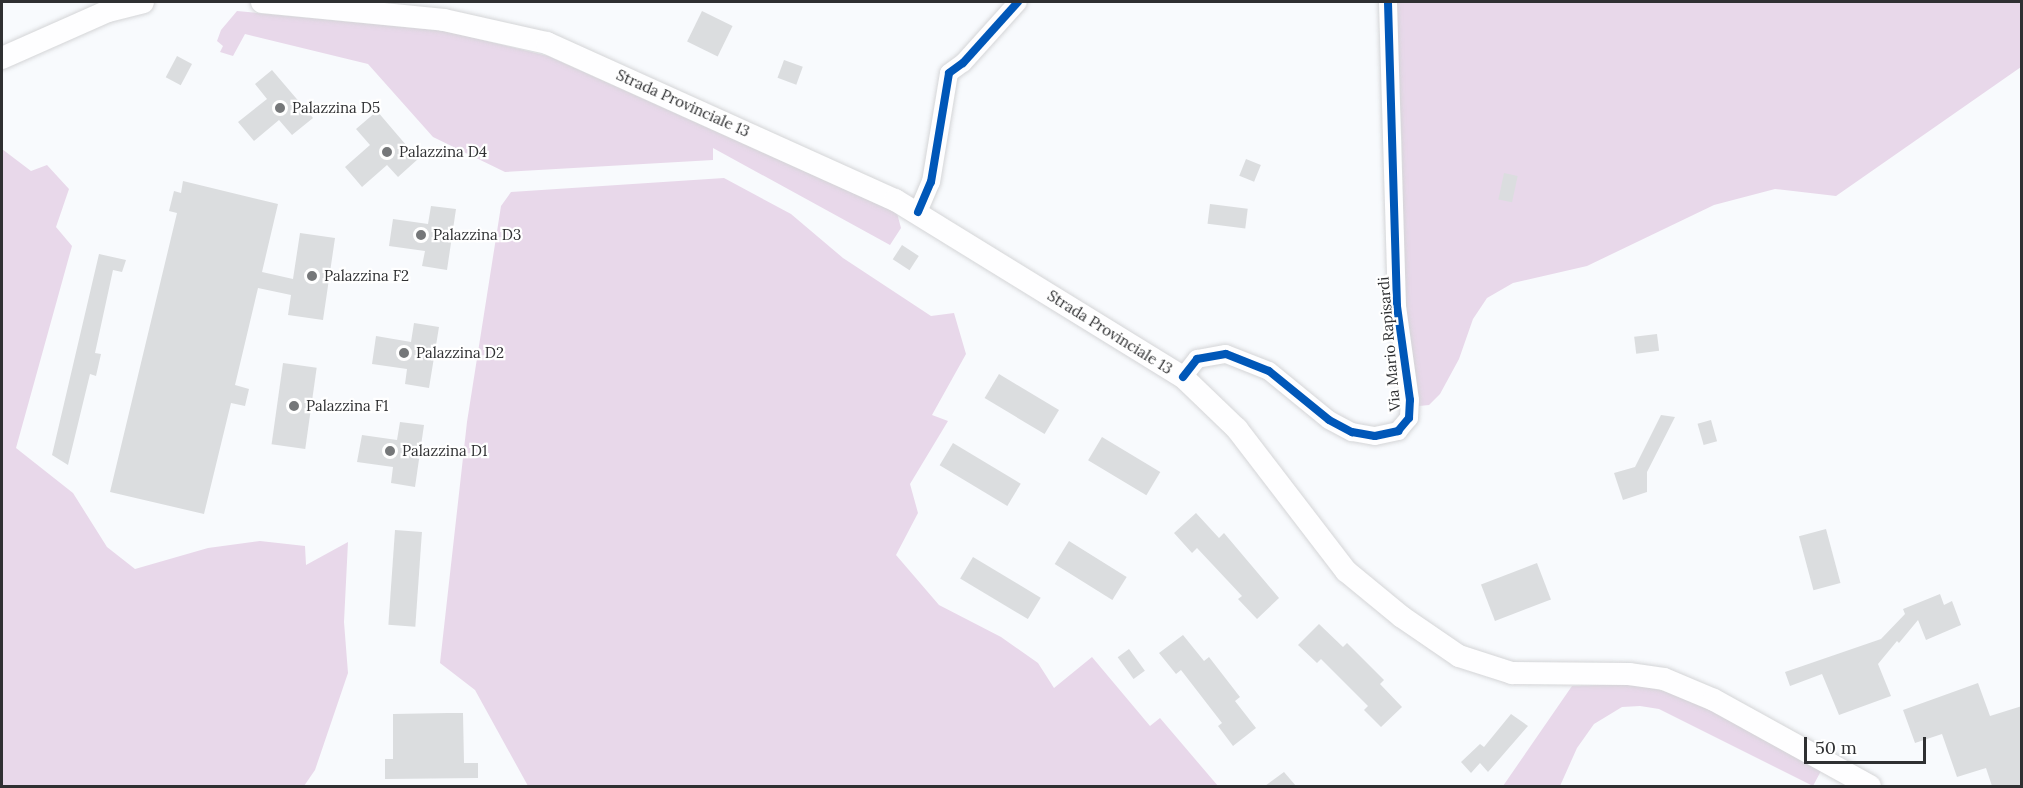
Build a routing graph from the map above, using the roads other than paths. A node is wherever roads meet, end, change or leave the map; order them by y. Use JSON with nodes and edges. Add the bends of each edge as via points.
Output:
{"nodes":[{"id":1,"x":143,"y":2,"type":"edge"},
{"id":2,"x":262,"y":2,"type":"edge"},
{"id":3,"x":1018,"y":2,"type":"edge"},
{"id":4,"x":1388,"y":2,"type":"edge"},
{"id":5,"x":2,"y":58,"type":"edge"},
{"id":6,"x":918,"y":212,"type":"junction"},
{"id":7,"x":1183,"y":377,"type":"junction"},
{"id":8,"x":1870,"y":786,"type":"edge"}],
"edges":[{"from":1,"to":5,"type":"main road","via":[[108,11]]},
{"from":2,"to":6,"type":"main road","name":"Strada Provinciale 13","via":[[444,20],[547,43]]},
{"from":3,"to":6,"type":"street","via":[[963,63],[949,73],[931,182]]},
{"from":4,"to":7,"type":"street","name":"Via Mario Rapisardi","via":[[1396,306],[1410,400],[1408,418],[1398,430],[1386,433],[1352,432],[1329,420],[1269,370],[1226,354],[1197,359]]},
{"from":6,"to":7,"type":"main road","name":"Strada Provinciale 13"},
{"from":7,"to":8,"type":"main road","name":"Strada Provinciale 13","via":[[1237,429],[1346,572],[1459,656],[1512,673],[1629,674],[1664,679],[1714,700]]}]}
